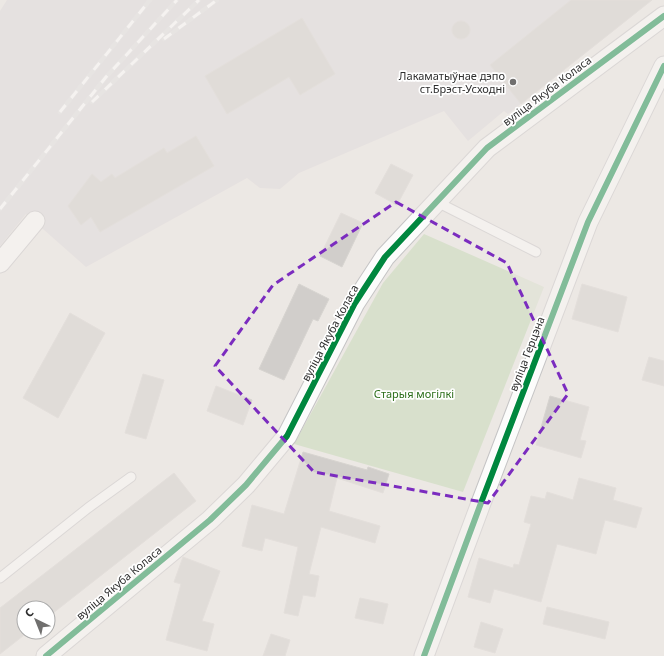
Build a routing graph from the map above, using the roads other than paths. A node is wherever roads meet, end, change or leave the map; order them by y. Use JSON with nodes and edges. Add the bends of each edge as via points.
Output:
{"nodes":[{"id":1,"x":664,"y":16,"type":"edge"},
{"id":2,"x":664,"y":66,"type":"edge"},
{"id":3,"x":437,"y":202,"type":"junction"},
{"id":4,"x":35,"y":221,"type":"dead end"},
{"id":5,"x":536,"y":252,"type":"dead end"},
{"id":6,"x":0,"y":263,"type":"edge"},
{"id":7,"x":131,"y":477,"type":"dead end"},
{"id":8,"x":0,"y":578,"type":"edge"},
{"id":9,"x":46,"y":656,"type":"edge"},
{"id":10,"x":424,"y":656,"type":"edge"}],
"edges":[{"from":1,"to":3,"type":"street","name":"вуліца Якуба Коласа","via":[[487,148]]},
{"from":2,"to":10,"type":"street","name":"вуліца Герцэна","via":[[588,222]]},
{"from":3,"to":5,"type":"lane"},
{"from":3,"to":9,"type":"street","name":"вуліца Якуба Коласа","via":[[385,257],[355,303],[287,436],[246,485],[210,520]]},
{"from":4,"to":6,"type":"street"},
{"from":7,"to":8,"type":"lane"}]}
